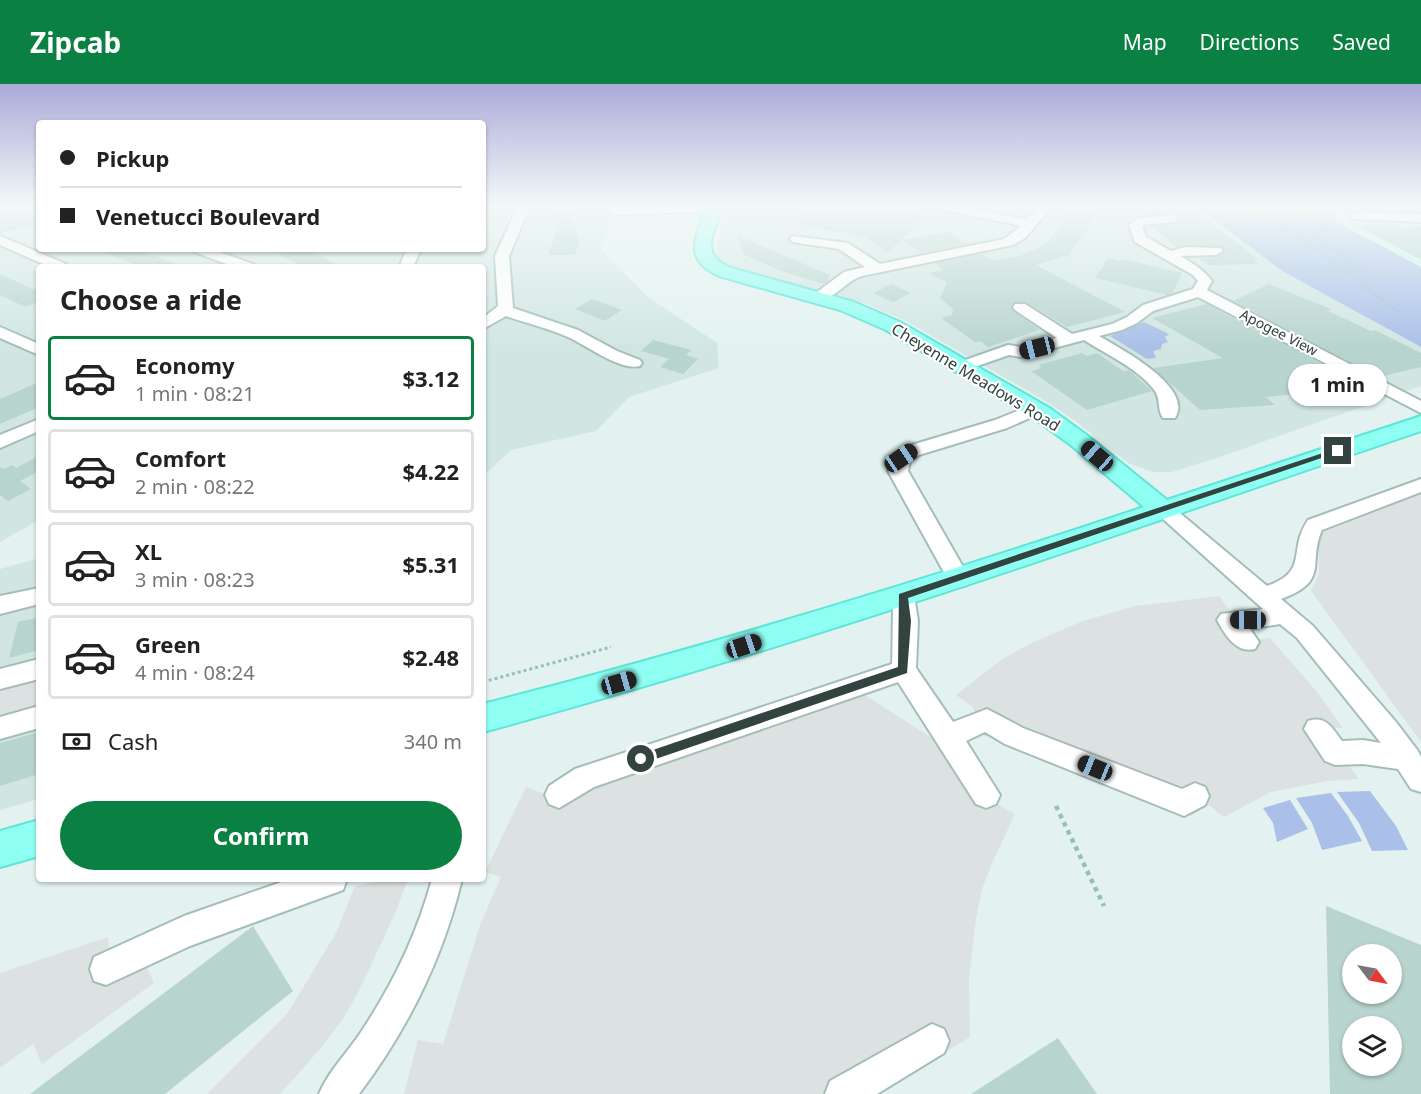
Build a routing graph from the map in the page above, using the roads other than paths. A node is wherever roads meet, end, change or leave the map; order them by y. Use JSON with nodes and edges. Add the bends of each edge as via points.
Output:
{"nodes":[{"id":1,"x":30,"y":253,"type":"edge"},
{"id":2,"x":210,"y":253,"type":"edge"},
{"id":3,"x":503,"y":253,"type":"edge"},
{"id":4,"x":704,"y":253,"type":"edge"},
{"id":5,"x":854,"y":253,"type":"edge"},
{"id":6,"x":955,"y":253,"type":"edge"},
{"id":7,"x":1167,"y":253,"type":"edge"},
{"id":8,"x":1178,"y":253,"type":"edge"},
{"id":9,"x":1171,"y":255,"type":"junction"},
{"id":10,"x":54,"y":264,"type":"edge"},
{"id":11,"x":240,"y":264,"type":"edge"},
{"id":12,"x":877,"y":268,"type":"junction"},
{"id":13,"x":1199,"y":292,"type":"junction"},
{"id":14,"x":818,"y":298,"type":"junction"},
{"id":15,"x":1020,"y":307,"type":"dead end"},
{"id":16,"x":503,"y":310,"type":"junction"},
{"id":17,"x":486,"y":322,"type":"edge"},
{"id":18,"x":0,"y":332,"type":"edge"},
{"id":19,"x":1077,"y":337,"type":"junction"},
{"id":20,"x":36,"y":349,"type":"edge"},
{"id":21,"x":634,"y":363,"type":"dead end"},
{"id":22,"x":971,"y":371,"type":"junction"},
{"id":23,"x":1421,"y":408,"type":"edge"},
{"id":24,"x":1035,"y":409,"type":"junction"},
{"id":25,"x":1169,"y":414,"type":"dead end"},
{"id":26,"x":1421,"y":423,"type":"edge"},
{"id":27,"x":36,"y":425,"type":"edge"},
{"id":28,"x":0,"y":442,"type":"edge"},
{"id":29,"x":1421,"y":485,"type":"edge"},
{"id":30,"x":1162,"y":509,"type":"junction"},
{"id":31,"x":959,"y":579,"type":"junction"},
{"id":32,"x":903,"y":596,"type":"junction"},
{"id":33,"x":1264,"y":596,"type":"junction"},
{"id":34,"x":36,"y":597,"type":"edge"},
{"id":35,"x":0,"y":605,"type":"edge"},
{"id":36,"x":1286,"y":614,"type":"junction"},
{"id":37,"x":1247,"y":642,"type":"dead end"},
{"id":38,"x":36,"y":670,"type":"edge"},
{"id":39,"x":904,"y":670,"type":"junction"},
{"id":40,"x":0,"y":679,"type":"edge"},
{"id":41,"x":486,"y":717,"type":"edge"},
{"id":42,"x":36,"y":718,"type":"edge"},
{"id":43,"x":0,"y":728,"type":"edge"},
{"id":44,"x":1317,"y":729,"type":"dead end"},
{"id":45,"x":949,"y":737,"type":"junction"},
{"id":46,"x":1414,"y":770,"type":"edge"},
{"id":47,"x":559,"y":795,"type":"dead end"},
{"id":48,"x":986,"y":795,"type":"dead end"},
{"id":49,"x":1195,"y":796,"type":"dead end"},
{"id":50,"x":36,"y":839,"type":"edge"},
{"id":51,"x":0,"y":849,"type":"edge"},
{"id":52,"x":324,"y":882,"type":"edge"},
{"id":53,"x":446,"y":882,"type":"edge"},
{"id":54,"x":106,"y":969,"type":"dead end"},
{"id":55,"x":932,"y":1041,"type":"dead end"},
{"id":56,"x":338,"y":1094,"type":"edge"},
{"id":57,"x":843,"y":1094,"type":"edge"}],
"edges":[{"from":1,"to":10,"type":"street"},
{"from":2,"to":11,"type":"street"},
{"from":3,"to":16,"type":"street"},
{"from":4,"to":14,"type":"main road","name":"Cheyenne Meadows Road","via":[[707,262],[725,272]]},
{"from":5,"to":12,"type":"street"},
{"from":6,"to":12,"type":"street"},
{"from":7,"to":9,"type":"street"},
{"from":8,"to":9,"type":"street"},
{"from":9,"to":13,"type":"street","via":[[1203,276],[1204,285]]},
{"from":12,"to":14,"type":"street","via":[[849,275]]},
{"from":13,"to":19,"type":"street","via":[[1155,305],[1127,323]]},
{"from":13,"to":23,"type":"street","name":"Apogee View"},
{"from":14,"to":22,"type":"main road","name":"Cheyenne Meadows Road","via":[[875,317]]},
{"from":15,"to":19,"type":"street"},
{"from":16,"to":17,"type":"street"},
{"from":16,"to":21,"type":"street","via":[[572,333]]},
{"from":18,"to":20,"type":"street"},
{"from":19,"to":22,"type":"street"},
{"from":19,"to":25,"type":"street","via":[[1151,379],[1168,400]]},
{"from":22,"to":24,"type":"main road","name":"Cheyenne Meadows Road"},
{"from":24,"to":30,"type":"main road","name":"Cheyenne Meadows Road"},
{"from":24,"to":31,"type":"street","via":[[901,458],[898,471]]},
{"from":26,"to":30,"type":"main road"},
{"from":27,"to":28,"type":"street"},
{"from":29,"to":33,"type":"street","via":[[1316,525],[1307,538],[1304,573],[1288,587]]},
{"from":30,"to":31,"type":"main road"},
{"from":30,"to":33,"type":"street","name":"Cheyenne Meadows Road"},
{"from":31,"to":32,"type":"main road"},
{"from":32,"to":39,"type":"street"},
{"from":32,"to":41,"type":"main road","via":[[687,664]]},
{"from":33,"to":36,"type":"street","name":"Cheyenne Meadows Road"},
{"from":34,"to":35,"type":"street"},
{"from":36,"to":37,"type":"street","via":[[1228,620]]},
{"from":36,"to":46,"type":"street","name":"Cheyenne Meadows Road","via":[[1341,673]]},
{"from":38,"to":40,"type":"street"},
{"from":39,"to":45,"type":"street"},
{"from":39,"to":47,"type":"street","via":[[585,778]]},
{"from":42,"to":43,"type":"street"},
{"from":44,"to":46,"type":"street","via":[[1335,753],[1362,752]]},
{"from":45,"to":48,"type":"street"},
{"from":45,"to":49,"type":"street","via":[[987,720],[1014,736],[1184,803]]},
{"from":50,"to":51,"type":"main road"},
{"from":52,"to":54,"type":"street","via":[[184,932]]},
{"from":53,"to":56,"type":"street","via":[[429,944],[406,990],[380,1036]]},
{"from":55,"to":57,"type":"street"}]}
